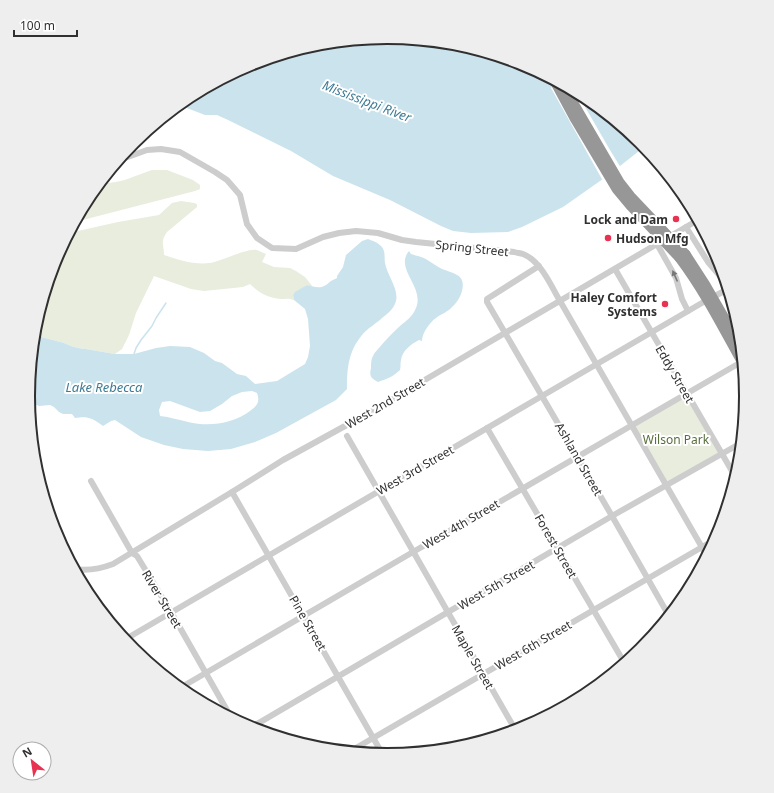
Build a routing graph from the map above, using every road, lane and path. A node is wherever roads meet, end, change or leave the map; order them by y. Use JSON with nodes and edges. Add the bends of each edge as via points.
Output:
{"nodes":[{"id":1,"x":559,"y":90,"type":"edge"},
{"id":2,"x":570,"y":96,"type":"edge"},
{"id":3,"x":130,"y":156,"type":"edge"},
{"id":4,"x":693,"y":223,"type":"edge"},
{"id":5,"x":686,"y":227,"type":"junction"},
{"id":6,"x":657,"y":244,"type":"junction"},
{"id":7,"x":682,"y":256,"type":"junction"},
{"id":8,"x":539,"y":266,"type":"junction"},
{"id":9,"x":615,"y":269,"type":"junction"},
{"id":10,"x":715,"y":270,"type":"edge"},
{"id":11,"x":723,"y":292,"type":"edge"},
{"id":12,"x":710,"y":299,"type":"junction"},
{"id":13,"x":560,"y":301,"type":"junction"},
{"id":14,"x":688,"y":311,"type":"junction"},
{"id":15,"x":652,"y":332,"type":"junction"},
{"id":16,"x":505,"y":334,"type":"junction"},
{"id":17,"x":733,"y":334,"type":"edge"},
{"id":18,"x":736,"y":351,"type":"edge"},
{"id":19,"x":596,"y":364,"type":"junction"},
{"id":20,"x":737,"y":366,"type":"edge"},
{"id":21,"x":686,"y":393,"type":"junction"},
{"id":22,"x":542,"y":396,"type":"junction"},
{"id":23,"x":632,"y":426,"type":"junction"},
{"id":24,"x":487,"y":428,"type":"junction"},
{"id":25,"x":347,"y":436,"type":"dead end"},
{"id":26,"x":735,"y":446,"type":"edge"},
{"id":27,"x":721,"y":454,"type":"junction"},
{"id":28,"x":577,"y":456,"type":"junction"},
{"id":29,"x":731,"y":470,"type":"edge"},
{"id":30,"x":91,"y":481,"type":"dead end"},
{"id":31,"x":667,"y":486,"type":"junction"},
{"id":32,"x":522,"y":489,"type":"junction"},
{"id":33,"x":379,"y":491,"type":"junction"},
{"id":34,"x":232,"y":492,"type":"junction"},
{"id":35,"x":612,"y":516,"type":"junction"},
{"id":36,"x":706,"y":545,"type":"edge"},
{"id":37,"x":702,"y":547,"type":"junction"},
{"id":38,"x":558,"y":549,"type":"junction"},
{"id":39,"x":704,"y":550,"type":"edge"},
{"id":40,"x":413,"y":552,"type":"junction"},
{"id":41,"x":132,"y":553,"type":"junction"},
{"id":42,"x":268,"y":555,"type":"junction"},
{"id":43,"x":82,"y":571,"type":"edge"},
{"id":44,"x":648,"y":579,"type":"junction"},
{"id":45,"x":593,"y":610,"type":"junction"},
{"id":46,"x":666,"y":611,"type":"edge"},
{"id":47,"x":171,"y":612,"type":"junction"},
{"id":48,"x":448,"y":613,"type":"junction"},
{"id":49,"x":303,"y":616,"type":"junction"},
{"id":50,"x":130,"y":637,"type":"edge"},
{"id":51,"x":622,"y":658,"type":"edge"},
{"id":52,"x":206,"y":673,"type":"junction"},
{"id":53,"x":483,"y":674,"type":"junction"},
{"id":54,"x":338,"y":677,"type":"junction"},
{"id":55,"x":185,"y":685,"type":"edge"},
{"id":56,"x":227,"y":710,"type":"edge"},
{"id":57,"x":257,"y":724,"type":"edge"},
{"id":58,"x":513,"y":725,"type":"edge"},
{"id":59,"x":373,"y":738,"type":"junction"},
{"id":60,"x":357,"y":747,"type":"edge"},
{"id":61,"x":379,"y":748,"type":"edge"}],
"edges":[{"from":1,"to":7,"type":"highway","bridge":true,"via":[[616,189]]},
{"from":2,"to":7,"type":"highway","bridge":true,"via":[[622,186]]},
{"from":3,"to":8,"type":"street","name":"Spring Street","via":[[147,150],[180,152],[215,172],[227,180],[240,195],[247,224],[256,238],[272,248],[296,250],[323,237],[356,231],[416,242],[514,252],[524,254]]},
{"from":4,"to":5,"type":"street","name":"West 2nd Street"},
{"from":5,"to":6,"type":"street","name":"West 2nd Street"},
{"from":5,"to":10,"type":"street"},
{"from":6,"to":9,"type":"street","name":"West 2nd Street"},
{"from":14,"to":6,"type":"street","one_way":true,"via":[[676,278]]},
{"from":7,"to":12,"type":"highway"},
{"from":8,"to":13,"type":"street","name":"Spring Street"},
{"from":8,"to":16,"type":"street","name":"Ashland Street","via":[[487,299]]},
{"from":9,"to":13,"type":"street","name":"West 2nd Street"},
{"from":9,"to":15,"type":"street","name":"Eddy Street"},
{"from":11,"to":12,"type":"street","name":"West 3rd Street"},
{"from":12,"to":14,"type":"street","name":"West 3rd Street"},
{"from":12,"to":17,"type":"highway"},
{"from":12,"to":18,"type":"highway"},
{"from":13,"to":16,"type":"street","name":"West 2nd Street"},
{"from":13,"to":19,"type":"street","name":"Spring Street"},
{"from":14,"to":15,"type":"street","name":"West 3rd Street"},
{"from":15,"to":19,"type":"street","name":"West 3rd Street"},
{"from":15,"to":21,"type":"street","name":"Eddy Street"},
{"from":16,"to":22,"type":"street","name":"Ashland Street"},
{"from":16,"to":34,"type":"street","name":"West 2nd Street","via":[[283,460]]},
{"from":19,"to":22,"type":"street","name":"West 3rd Street"},
{"from":19,"to":23,"type":"street","name":"Spring Street"},
{"from":20,"to":21,"type":"street","name":"West 4th Street"},
{"from":21,"to":23,"type":"street","name":"West 4th Street"},
{"from":21,"to":27,"type":"street","name":"Eddy Street"},
{"from":22,"to":24,"type":"street","name":"West 3rd Street"},
{"from":22,"to":28,"type":"street","name":"Ashland Street"},
{"from":23,"to":28,"type":"street","name":"West 4th Street"},
{"from":23,"to":31,"type":"street","name":"Spring Street"},
{"from":24,"to":32,"type":"street","name":"Forest Street"},
{"from":24,"to":33,"type":"street","name":"West 3rd Street"},
{"from":25,"to":33,"type":"street","name":"Maple Street"},
{"from":26,"to":27,"type":"street","name":"West 5th Street"},
{"from":27,"to":29,"type":"street","name":"Eddy Street"},
{"from":27,"to":31,"type":"street","name":"West 5th Street"},
{"from":28,"to":32,"type":"street","name":"West 4th Street"},
{"from":28,"to":35,"type":"street","name":"Ashland Street"},
{"from":30,"to":41,"type":"street","name":"River Street"},
{"from":31,"to":35,"type":"street","name":"West 5th Street"},
{"from":31,"to":37,"type":"street","name":"Spring Street"},
{"from":32,"to":38,"type":"street","name":"Forest Street"},
{"from":32,"to":40,"type":"street","name":"West 4th Street"},
{"from":33,"to":40,"type":"street","name":"Maple Street"},
{"from":33,"to":42,"type":"street","name":"West 3rd Street"},
{"from":34,"to":41,"type":"street","name":"West 2nd Street"},
{"from":34,"to":42,"type":"street","name":"Pine Street"},
{"from":35,"to":38,"type":"street","name":"West 5th Street"},
{"from":35,"to":44,"type":"street","name":"Ashland Street"},
{"from":36,"to":37,"type":"street","name":"West 6th Street"},
{"from":37,"to":39,"type":"street","name":"Spring Street"},
{"from":37,"to":44,"type":"street","name":"West 6th Street"},
{"from":38,"to":45,"type":"street","name":"Forest Street"},
{"from":38,"to":48,"type":"street","name":"West 5th Street"},
{"from":40,"to":48,"type":"street","name":"Maple Street"},
{"from":40,"to":49,"type":"street","name":"West 4th Street"},
{"from":41,"to":43,"type":"street","name":"West 2nd Street","via":[[102,568]]},
{"from":41,"to":47,"type":"street","name":"River Street","via":[[137,556]]},
{"from":42,"to":47,"type":"street","name":"West 3rd Street"},
{"from":42,"to":49,"type":"street","name":"Pine Street"},
{"from":44,"to":45,"type":"street","name":"West 6th Street"},
{"from":44,"to":46,"type":"street","name":"Ashland Street"},
{"from":45,"to":51,"type":"street","name":"Forest Street"},
{"from":45,"to":53,"type":"street","name":"West 6th Street"},
{"from":47,"to":50,"type":"street","name":"West 3rd Street"},
{"from":47,"to":52,"type":"street","name":"River Street"},
{"from":48,"to":53,"type":"street","name":"Maple Street"},
{"from":48,"to":54,"type":"street","name":"West 5th Street"},
{"from":49,"to":52,"type":"street","name":"West 4th Street"},
{"from":49,"to":54,"type":"street","name":"Pine Street"},
{"from":52,"to":55,"type":"street","name":"West 4th Street"},
{"from":52,"to":56,"type":"street","name":"River Street"},
{"from":53,"to":58,"type":"street","name":"Maple Street"},
{"from":53,"to":59,"type":"street","name":"West 6th Street"},
{"from":54,"to":57,"type":"street","name":"West 5th Street"},
{"from":54,"to":59,"type":"street","name":"Pine Street"},
{"from":59,"to":60,"type":"street","name":"West 6th Street"},
{"from":59,"to":61,"type":"street","name":"Pine Street"}]}
